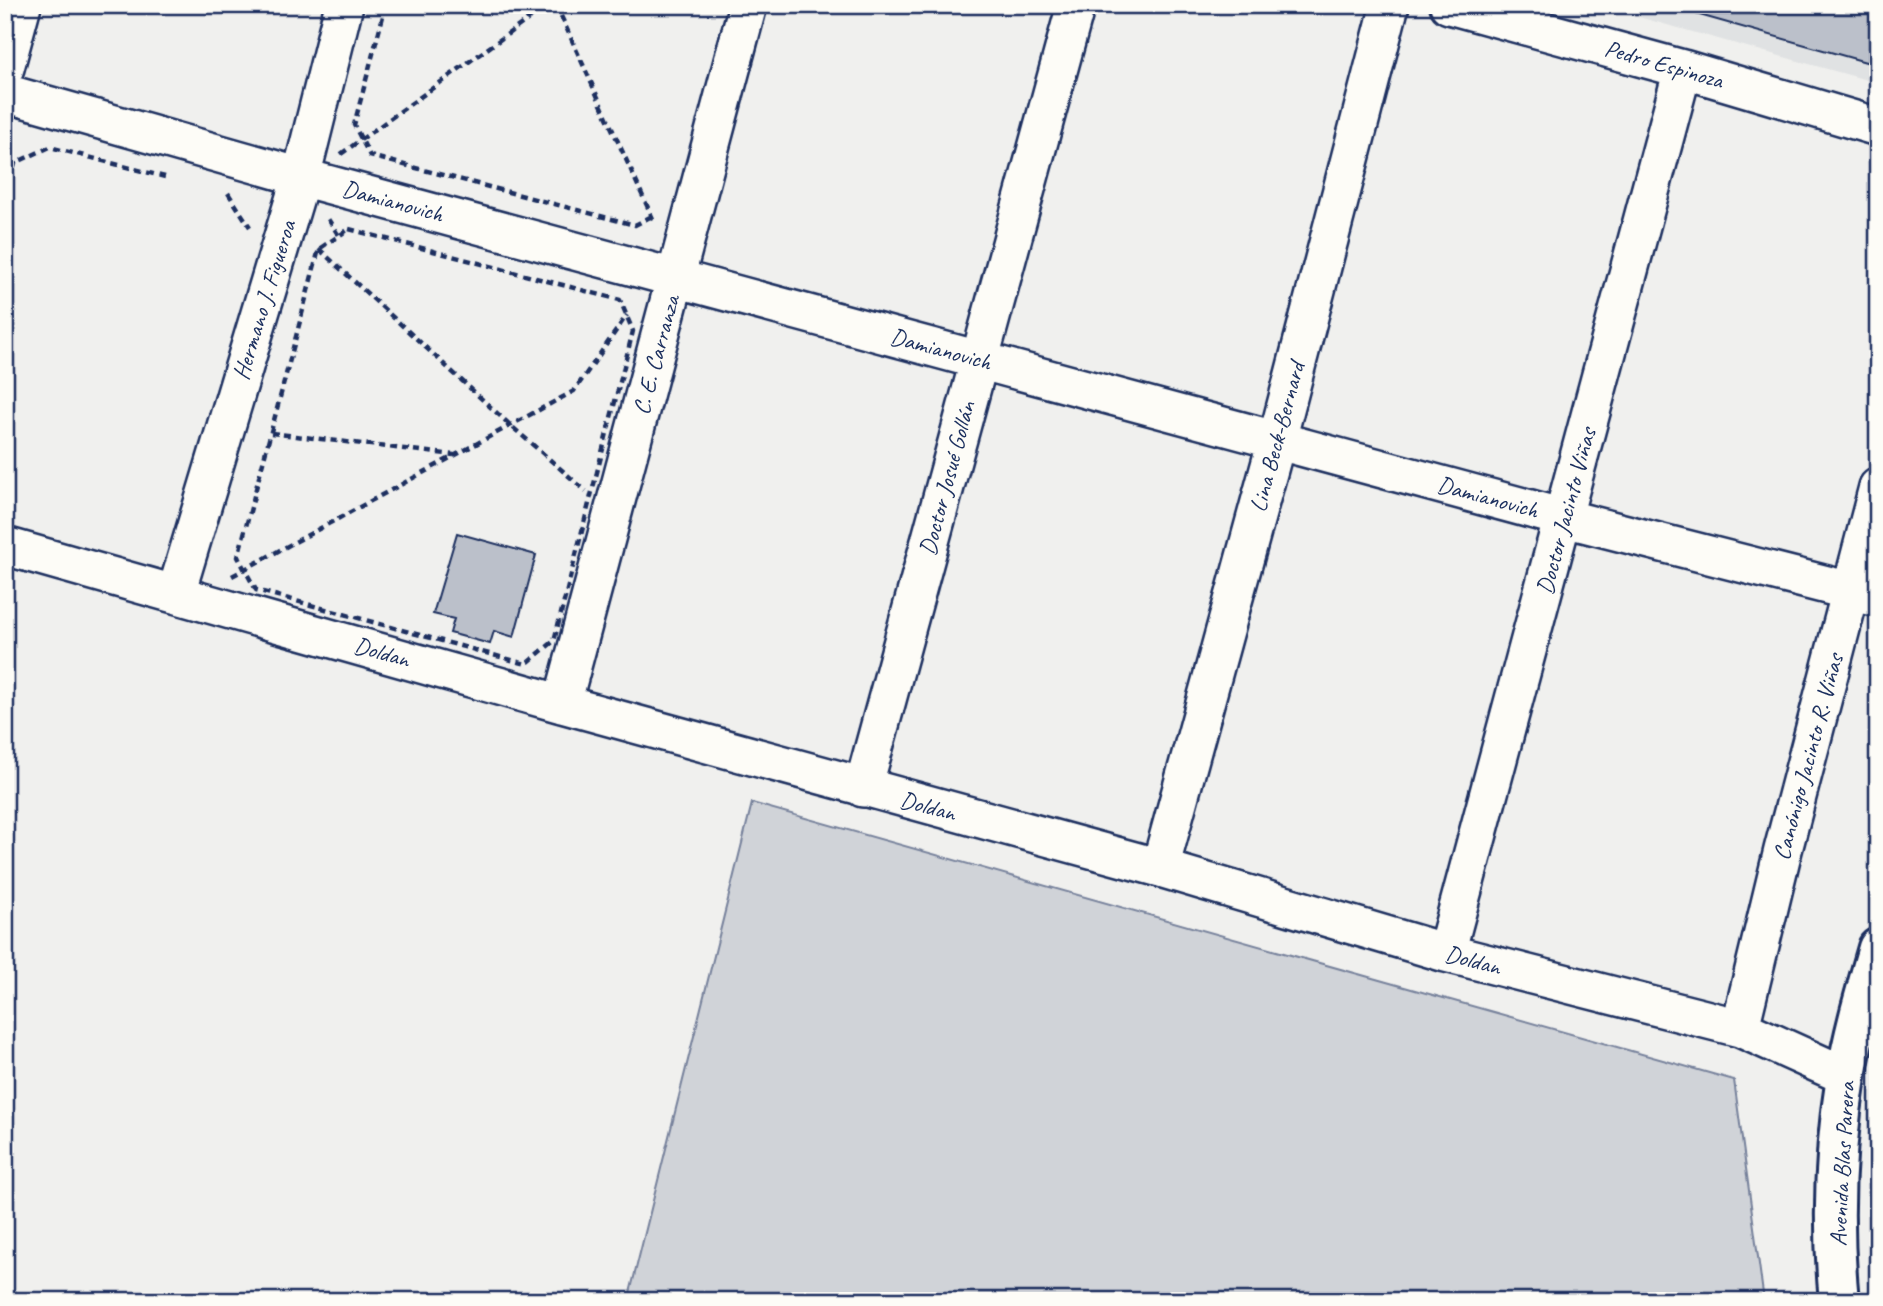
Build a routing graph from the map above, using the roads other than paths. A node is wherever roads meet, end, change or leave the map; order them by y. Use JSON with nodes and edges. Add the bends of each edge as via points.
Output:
{"nodes":[{"id":1,"x":23,"y":5,"type":"edge"},
{"id":2,"x":344,"y":5,"type":"edge"},
{"id":3,"x":748,"y":5,"type":"edge"},
{"id":4,"x":1076,"y":5,"type":"edge"},
{"id":5,"x":1390,"y":5,"type":"edge"},
{"id":6,"x":1449,"y":5,"type":"edge"},
{"id":7,"x":5,"y":68,"type":"edge"},
{"id":8,"x":1684,"y":69,"type":"junction"},
{"id":9,"x":5,"y":93,"type":"edge"},
{"id":10,"x":1878,"y":127,"type":"edge"},
{"id":11,"x":301,"y":177,"type":"junction"},
{"id":12,"x":676,"y":276,"type":"junction"},
{"id":13,"x":979,"y":360,"type":"junction"},
{"id":14,"x":1277,"y":440,"type":"junction"},
{"id":15,"x":1878,"y":487,"type":"edge"},
{"id":16,"x":1564,"y":518,"type":"junction"},
{"id":17,"x":5,"y":546,"type":"edge"},
{"id":18,"x":176,"y":593,"type":"junction"},
{"id":19,"x":1865,"y":594,"type":"edge"},
{"id":20,"x":562,"y":704,"type":"junction"},
{"id":21,"x":863,"y":788,"type":"junction"},
{"id":22,"x":1160,"y":868,"type":"junction"},
{"id":23,"x":1878,"y":947,"type":"edge"},
{"id":24,"x":1446,"y":953,"type":"junction"},
{"id":25,"x":1740,"y":1028,"type":"junction"},
{"id":26,"x":1846,"y":1076,"type":"junction"},
{"id":27,"x":1839,"y":1301,"type":"edge"}],
"edges":[{"from":1,"to":7,"type":"street"},
{"from":2,"to":11,"type":"street","name":"Hermano J. Figueroa"},
{"from":3,"to":12,"type":"street","name":"C. E. Carranza"},
{"from":4,"to":13,"type":"street","name":"Doctor Josué Gollán"},
{"from":5,"to":14,"type":"street","name":"Lina Beck-Bernard"},
{"from":6,"to":8,"type":"street","name":"Pedro Espinoza"},
{"from":8,"to":10,"type":"street","name":"Pedro Espinoza"},
{"from":8,"to":16,"type":"street","name":"Doctor Jacinto Viñas"},
{"from":9,"to":11,"type":"street","name":"Damianovich"},
{"from":11,"to":12,"type":"street","name":"Damianovich"},
{"from":11,"to":18,"type":"street","name":"Hermano J. Figueroa"},
{"from":12,"to":13,"type":"street","name":"Damianovich"},
{"from":12,"to":20,"type":"street","name":"C. E. Carranza"},
{"from":13,"to":14,"type":"street","name":"Damianovich"},
{"from":13,"to":21,"type":"street","name":"Doctor Josué Gollán"},
{"from":14,"to":16,"type":"street","name":"Damianovich"},
{"from":14,"to":22,"type":"street","name":"Lina Beck-Bernard"},
{"from":15,"to":19,"type":"street","name":"Canónigo Jacinto R. Viñas"},
{"from":16,"to":19,"type":"street","name":"Damianovich"},
{"from":16,"to":24,"type":"street","name":"Doctor Jacinto Viñas"},
{"from":17,"to":18,"type":"street","name":"Doldan"},
{"from":18,"to":20,"type":"street","name":"Doldan"},
{"from":19,"to":25,"type":"street","name":"Canónigo Jacinto R. Viñas","via":[[1783,850]]},
{"from":20,"to":21,"type":"street","name":"Doldan"},
{"from":21,"to":22,"type":"street","name":"Doldan"},
{"from":22,"to":24,"type":"street","name":"Doldan"},
{"from":23,"to":26,"type":"main road","name":"Avenida Blas Parera"},
{"from":24,"to":25,"type":"street","name":"Doldan"},
{"from":25,"to":26,"type":"street","name":"Doldan"},
{"from":26,"to":27,"type":"main road","name":"Avenida Blas Parera","via":[[1837,1176]]}]}
